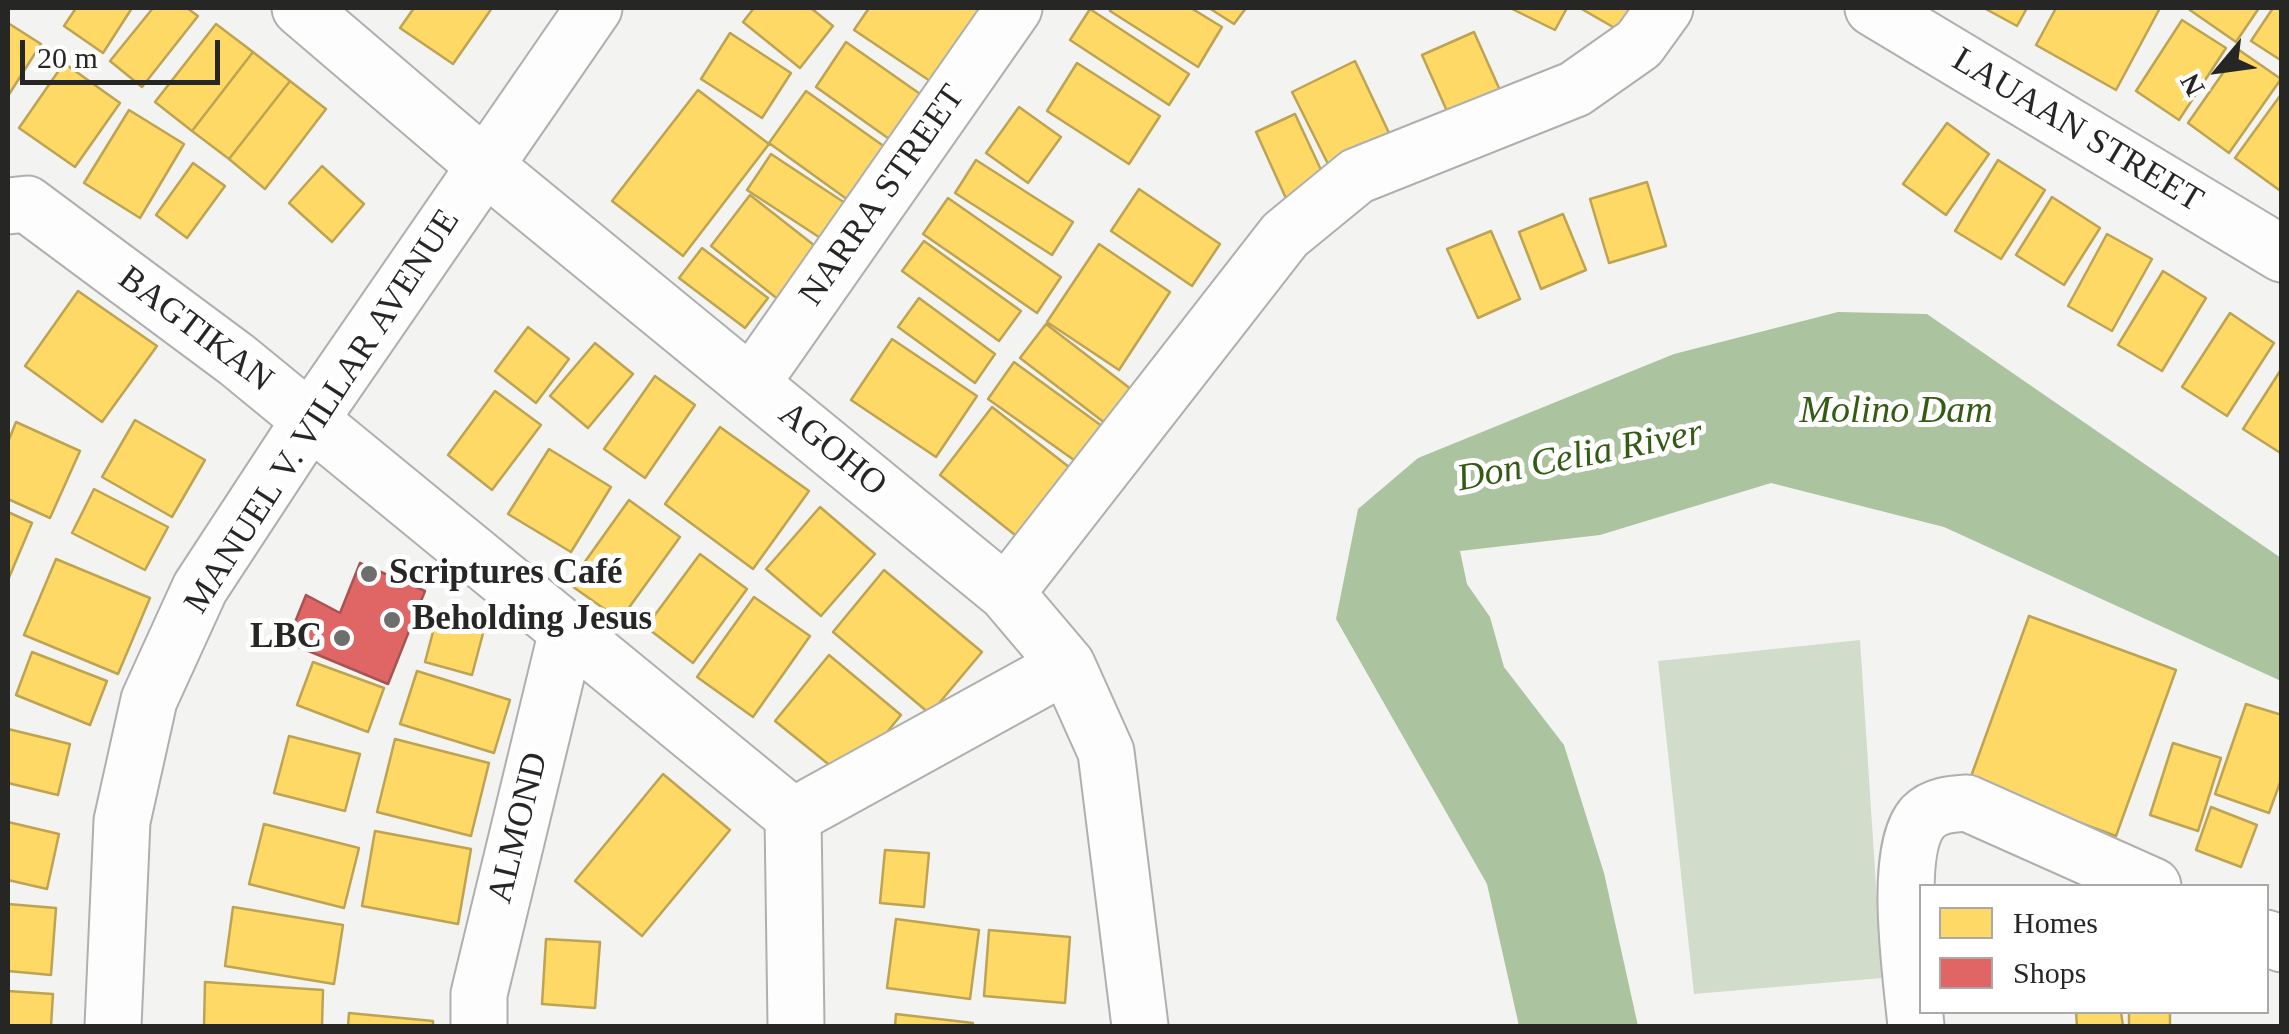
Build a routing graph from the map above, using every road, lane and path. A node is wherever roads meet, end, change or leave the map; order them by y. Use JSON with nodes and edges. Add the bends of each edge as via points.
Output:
{"nodes":[{"id":1,"x":300,"y":8,"type":"edge"},
{"id":2,"x":594,"y":8,"type":"edge"},
{"id":3,"x":1014,"y":8,"type":"edge"},
{"id":4,"x":1665,"y":8,"type":"edge"},
{"id":5,"x":1874,"y":8,"type":"edge"},
{"id":6,"x":484,"y":166,"type":"junction"},
{"id":7,"x":14,"y":216,"type":"edge"},
{"id":8,"x":2282,"y":254,"type":"edge"},
{"id":9,"x":751,"y":384,"type":"junction"},
{"id":10,"x":310,"y":420,"type":"junction"},
{"id":11,"x":1006,"y":593,"type":"junction"},
{"id":12,"x":566,"y":631,"type":"junction"},
{"id":13,"x":1068,"y":665,"type":"junction"},
{"id":14,"x":793,"y":816,"type":"junction"},
{"id":15,"x":2149,"y":884,"type":"edge"},
{"id":16,"x":113,"y":1026,"type":"edge"},
{"id":17,"x":479,"y":1026,"type":"edge"},
{"id":18,"x":796,"y":1026,"type":"edge"},
{"id":19,"x":1140,"y":1026,"type":"edge"},
{"id":20,"x":1916,"y":1026,"type":"edge"}],
"edges":[{"from":1,"to":6,"type":"street","name":"AGOHO"},
{"from":2,"to":6,"type":"street","name":"MANUEL V. VILLAR AVENUE"},
{"from":3,"to":9,"type":"street","name":"NARRA STREET"},
{"from":4,"to":11,"type":"street","via":[[1639,44],[1575,88],[1357,176],[1285,234]]},
{"from":5,"to":8,"type":"street","name":"LAUAAN STREET"},
{"from":6,"to":9,"type":"street","name":"AGOHO"},
{"from":6,"to":10,"type":"street","name":"MANUEL V. VILLAR AVENUE"},
{"from":7,"to":10,"type":"street","name":"BAGTIKAN","via":[[238,360]]},
{"from":9,"to":11,"type":"street","name":"AGOHO"},
{"from":10,"to":12,"type":"street","name":"BAGTIKAN"},
{"from":10,"to":16,"type":"street","name":"MANUEL V. VILLAR AVENUE","via":[[200,588],[149,700],[122,821]]},
{"from":11,"to":13,"type":"street","name":"AGOHO"},
{"from":12,"to":14,"type":"street","name":"BAGTIKAN"},
{"from":12,"to":17,"type":"street","name":"ALMOND","via":[[479,994]]},
{"from":13,"to":14,"type":"street"},
{"from":13,"to":19,"type":"street","name":"AGOHO","via":[[1106,752]]},
{"from":14,"to":18,"type":"street"},
{"from":15,"to":20,"type":"street","via":[[1967,803],[1945,804],[1923,817],[1909,847],[1905,890]]}]}
